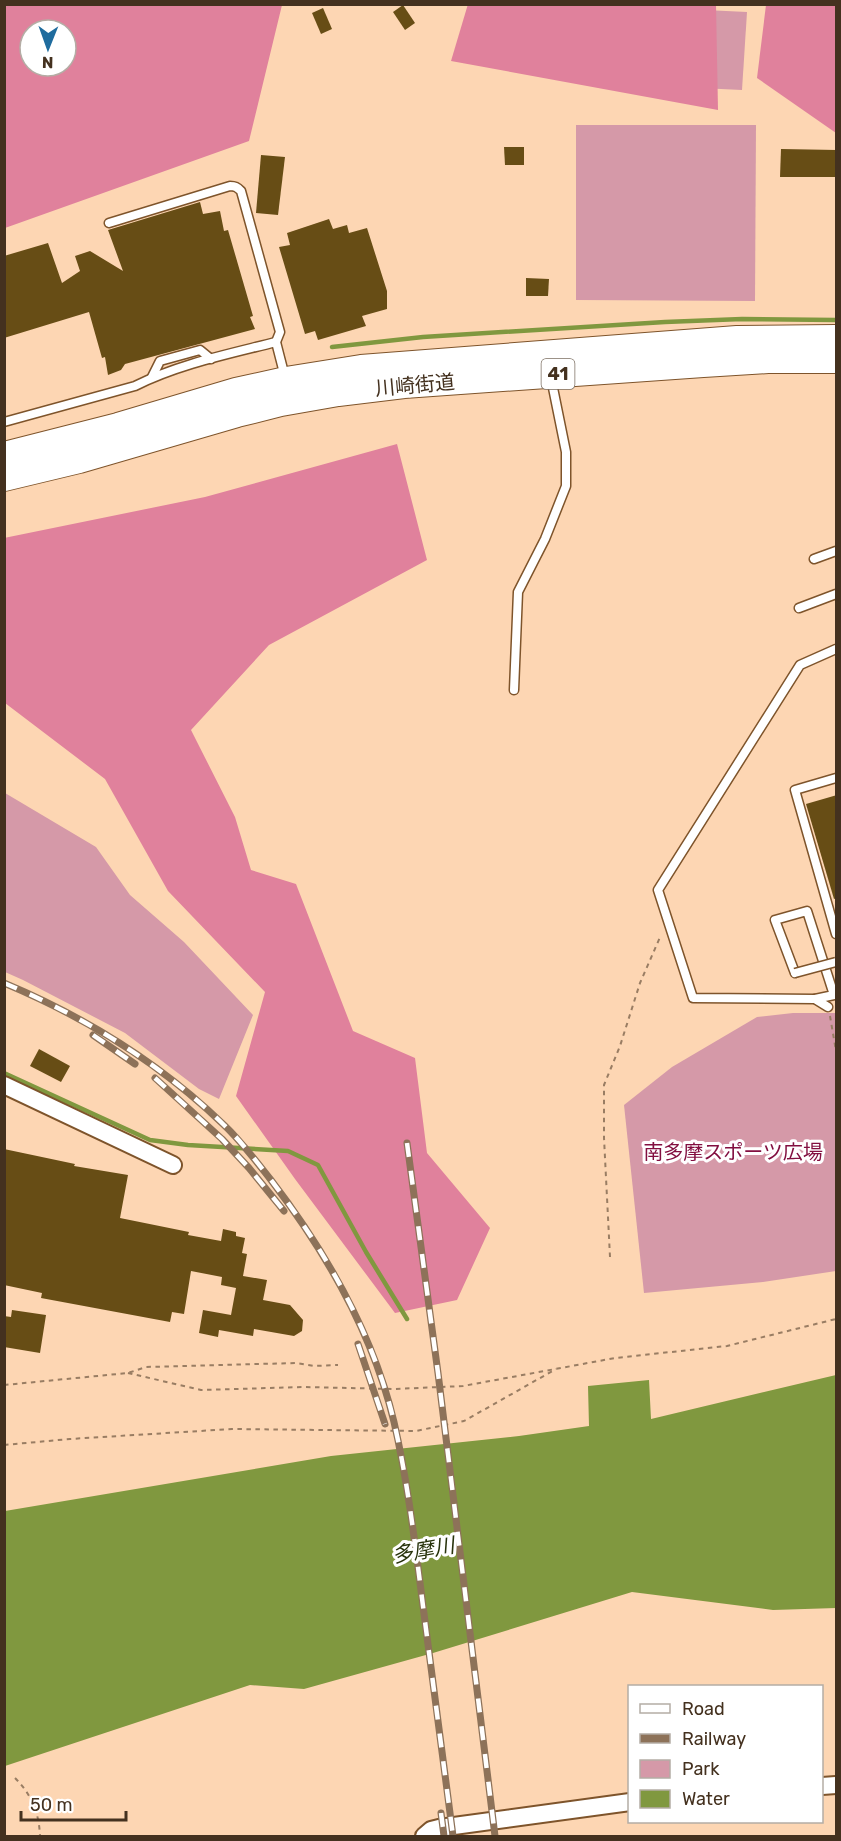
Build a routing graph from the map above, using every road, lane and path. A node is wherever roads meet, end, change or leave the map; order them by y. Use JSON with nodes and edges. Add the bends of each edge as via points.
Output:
{"nodes":[{"id":1,"x":109,"y":223,"type":"dead end"},
{"id":2,"x":837,"y":338,"type":"edge"},
{"id":3,"x":276,"y":342,"type":"junction"},
{"id":4,"x":211,"y":359,"type":"junction"},
{"id":5,"x":837,"y":360,"type":"edge"},
{"id":6,"x":549,"y":364,"type":"junction"},
{"id":7,"x":152,"y":377,"type":"junction"},
{"id":8,"x":283,"y":392,"type":"junction"},
{"id":9,"x":4,"y":422,"type":"edge"},
{"id":10,"x":4,"y":455,"type":"edge"},
{"id":11,"x":4,"y":478,"type":"edge"},
{"id":12,"x":837,"y":550,"type":"edge"},
{"id":13,"x":814,"y":559,"type":"dead end"},
{"id":14,"x":837,"y":594,"type":"edge"},
{"id":15,"x":799,"y":608,"type":"dead end"},
{"id":16,"x":837,"y":649,"type":"edge"},
{"id":17,"x":514,"y":690,"type":"dead end"},
{"id":18,"x":837,"y":778,"type":"edge"},
{"id":19,"x":668,"y":920,"type":"junction"},
{"id":20,"x":837,"y":934,"type":"edge"},
{"id":21,"x":837,"y":963,"type":"edge"},
{"id":22,"x":815,"y":999,"type":"junction"},
{"id":23,"x":828,"y":1008,"type":"joint"},
{"id":24,"x":837,"y":1051,"type":"edge"},
{"id":25,"x":4,"y":1085,"type":"edge"},
{"id":26,"x":173,"y":1166,"type":"dead end"},
{"id":27,"x":609,"y":1257,"type":"dead end"},
{"id":28,"x":837,"y":1318,"type":"edge"},
{"id":29,"x":339,"y":1365,"type":"dead end"},
{"id":30,"x":559,"y":1368,"type":"junction"},
{"id":31,"x":128,"y":1373,"type":"junction"},
{"id":32,"x":4,"y":1385,"type":"edge"},
{"id":33,"x":4,"y":1445,"type":"edge"},
{"id":34,"x":15,"y":1778,"type":"dead end"},
{"id":35,"x":628,"y":1802,"type":"edge"},
{"id":36,"x":40,"y":1836,"type":"edge"},
{"id":37,"x":424,"y":1836,"type":"edge"}],
"edges":[{"from":1,"to":3,"type":"lane","via":[[230,186],[238,188],[280,332]]},
{"from":2,"to":6,"type":"main road","name":"川崎街道","number":"41","via":[[737,339]]},
{"from":3,"to":4,"type":"lane"},
{"from":3,"to":8,"type":"lane"},
{"from":4,"to":7,"type":"lane"},
{"from":4,"to":7,"type":"lane","via":[[200,350],[160,361]]},
{"from":5,"to":6,"type":"main road","name":"川崎街道","number":"41"},
{"from":6,"to":8,"type":"main road","name":"川崎街道","number":"41","via":[[394,364]]},
{"from":6,"to":17,"type":"lane","via":[[566,452],[566,486],[518,592]]},
{"from":7,"to":9,"type":"lane","via":[[135,386]]},
{"from":8,"to":10,"type":"main road","name":"川崎街道","number":"41","via":[[236,391]]},
{"from":8,"to":11,"type":"main road","name":"川崎街道","number":"41","via":[[227,417]]},
{"from":12,"to":13,"type":"lane"},
{"from":14,"to":15,"type":"lane"},
{"from":16,"to":19,"type":"lane","via":[[800,665],[664,880],[658,890]]},
{"from":18,"to":20,"type":"lane","via":[[795,790]]},
{"from":19,"to":22,"type":"lane","via":[[693,998]]},
{"from":19,"to":27,"type":"path","via":[[640,982],[604,1086]]},
{"from":21,"to":22,"type":"lane","bridge":true,"via":[[795,973],[775,920],[807,910],[834,995]]},
{"from":22,"to":23,"type":"lane"},
{"from":23,"to":24,"type":"path"},
{"from":25,"to":26,"type":"street"},
{"from":28,"to":30,"type":"path","via":[[727,1346]]},
{"from":29,"to":31,"type":"path","via":[[146,1367]]},
{"from":30,"to":31,"type":"path","via":[[463,1386],[395,1389],[201,1390]]},
{"from":30,"to":33,"type":"path","via":[[464,1421],[416,1431],[232,1429]]},
{"from":31,"to":32,"type":"path"},
{"from":34,"to":36,"type":"path","via":[[33,1802]]},
{"from":35,"to":37,"type":"street","via":[[439,1828]]}]}
